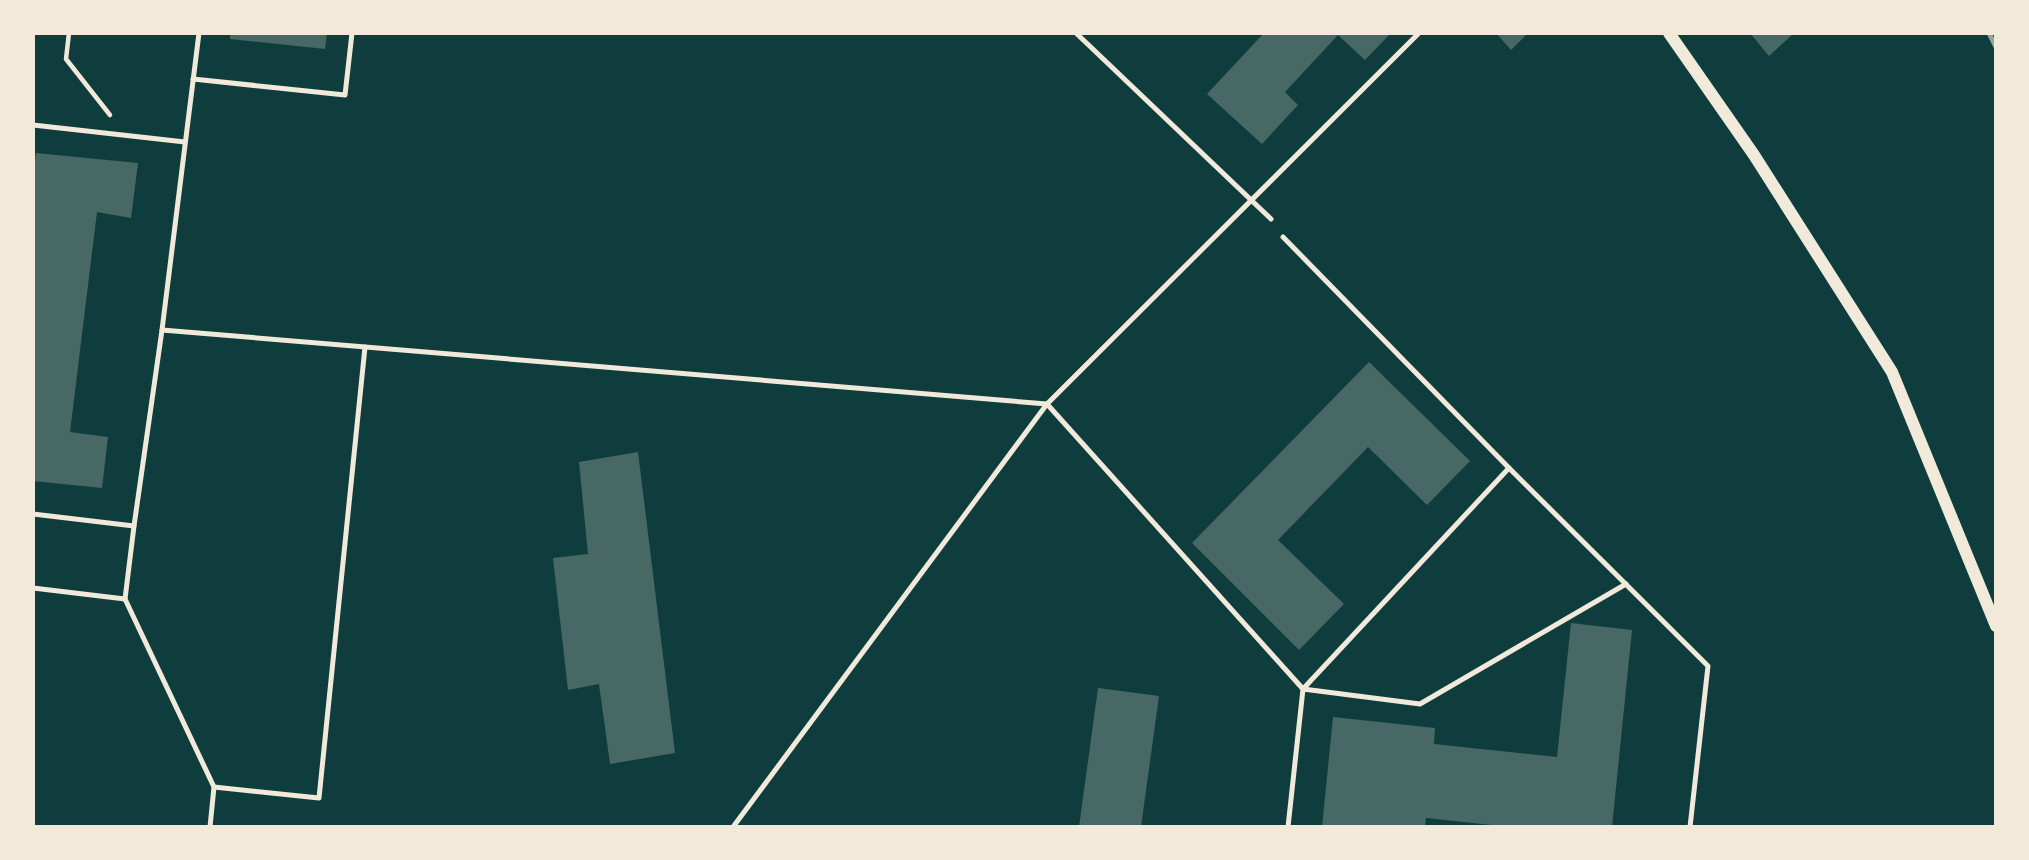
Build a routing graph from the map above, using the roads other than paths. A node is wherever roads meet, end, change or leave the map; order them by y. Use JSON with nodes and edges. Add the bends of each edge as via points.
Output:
{"nodes":[{"id":1,"x":199,"y":33,"type":"edge"},
{"id":2,"x":352,"y":33,"type":"edge"},
{"id":3,"x":1076,"y":33,"type":"edge"},
{"id":4,"x":1419,"y":33,"type":"edge"},
{"id":5,"x":1669,"y":33,"type":"edge"},
{"id":6,"x":193,"y":79,"type":"junction"},
{"id":7,"x":33,"y":125,"type":"edge"},
{"id":8,"x":186,"y":142,"type":"junction"},
{"id":9,"x":1250,"y":200,"type":"junction"},
{"id":10,"x":1271,"y":219,"type":"dead end"},
{"id":11,"x":1283,"y":237,"type":"dead end"},
{"id":12,"x":162,"y":330,"type":"junction"},
{"id":13,"x":365,"y":347,"type":"junction"},
{"id":14,"x":1047,"y":404,"type":"junction"},
{"id":15,"x":1508,"y":468,"type":"junction"},
{"id":16,"x":33,"y":514,"type":"edge"},
{"id":17,"x":134,"y":526,"type":"junction"},
{"id":18,"x":1626,"y":584,"type":"junction"},
{"id":19,"x":33,"y":588,"type":"edge"},
{"id":20,"x":125,"y":599,"type":"junction"},
{"id":21,"x":1996,"y":626,"type":"edge"},
{"id":22,"x":1303,"y":689,"type":"junction"},
{"id":23,"x":214,"y":787,"type":"junction"},
{"id":24,"x":210,"y":827,"type":"edge"},
{"id":25,"x":733,"y":827,"type":"edge"},
{"id":26,"x":1288,"y":827,"type":"edge"},
{"id":27,"x":1690,"y":827,"type":"edge"}],
"edges":[{"from":1,"to":6,"type":"lane"},
{"from":2,"to":6,"type":"lane","via":[[345,95]]},
{"from":3,"to":9,"type":"lane"},
{"from":4,"to":9,"type":"lane"},
{"from":5,"to":21,"type":"street","via":[[1754,155],[1892,372]]},
{"from":6,"to":8,"type":"lane"},
{"from":7,"to":8,"type":"lane"},
{"from":8,"to":12,"type":"lane"},
{"from":9,"to":10,"type":"lane"},
{"from":9,"to":14,"type":"lane"},
{"from":11,"to":15,"type":"lane"},
{"from":12,"to":13,"type":"lane"},
{"from":12,"to":17,"type":"lane"},
{"from":13,"to":14,"type":"lane"},
{"from":13,"to":23,"type":"lane","via":[[319,798]]},
{"from":14,"to":22,"type":"lane"},
{"from":14,"to":25,"type":"lane"},
{"from":15,"to":18,"type":"lane"},
{"from":15,"to":22,"type":"lane"},
{"from":16,"to":17,"type":"lane"},
{"from":17,"to":20,"type":"lane"},
{"from":18,"to":22,"type":"lane","via":[[1420,704]]},
{"from":18,"to":27,"type":"lane","via":[[1708,666]]},
{"from":19,"to":20,"type":"lane"},
{"from":20,"to":23,"type":"lane"},
{"from":22,"to":26,"type":"lane"},
{"from":23,"to":24,"type":"lane"}]}
